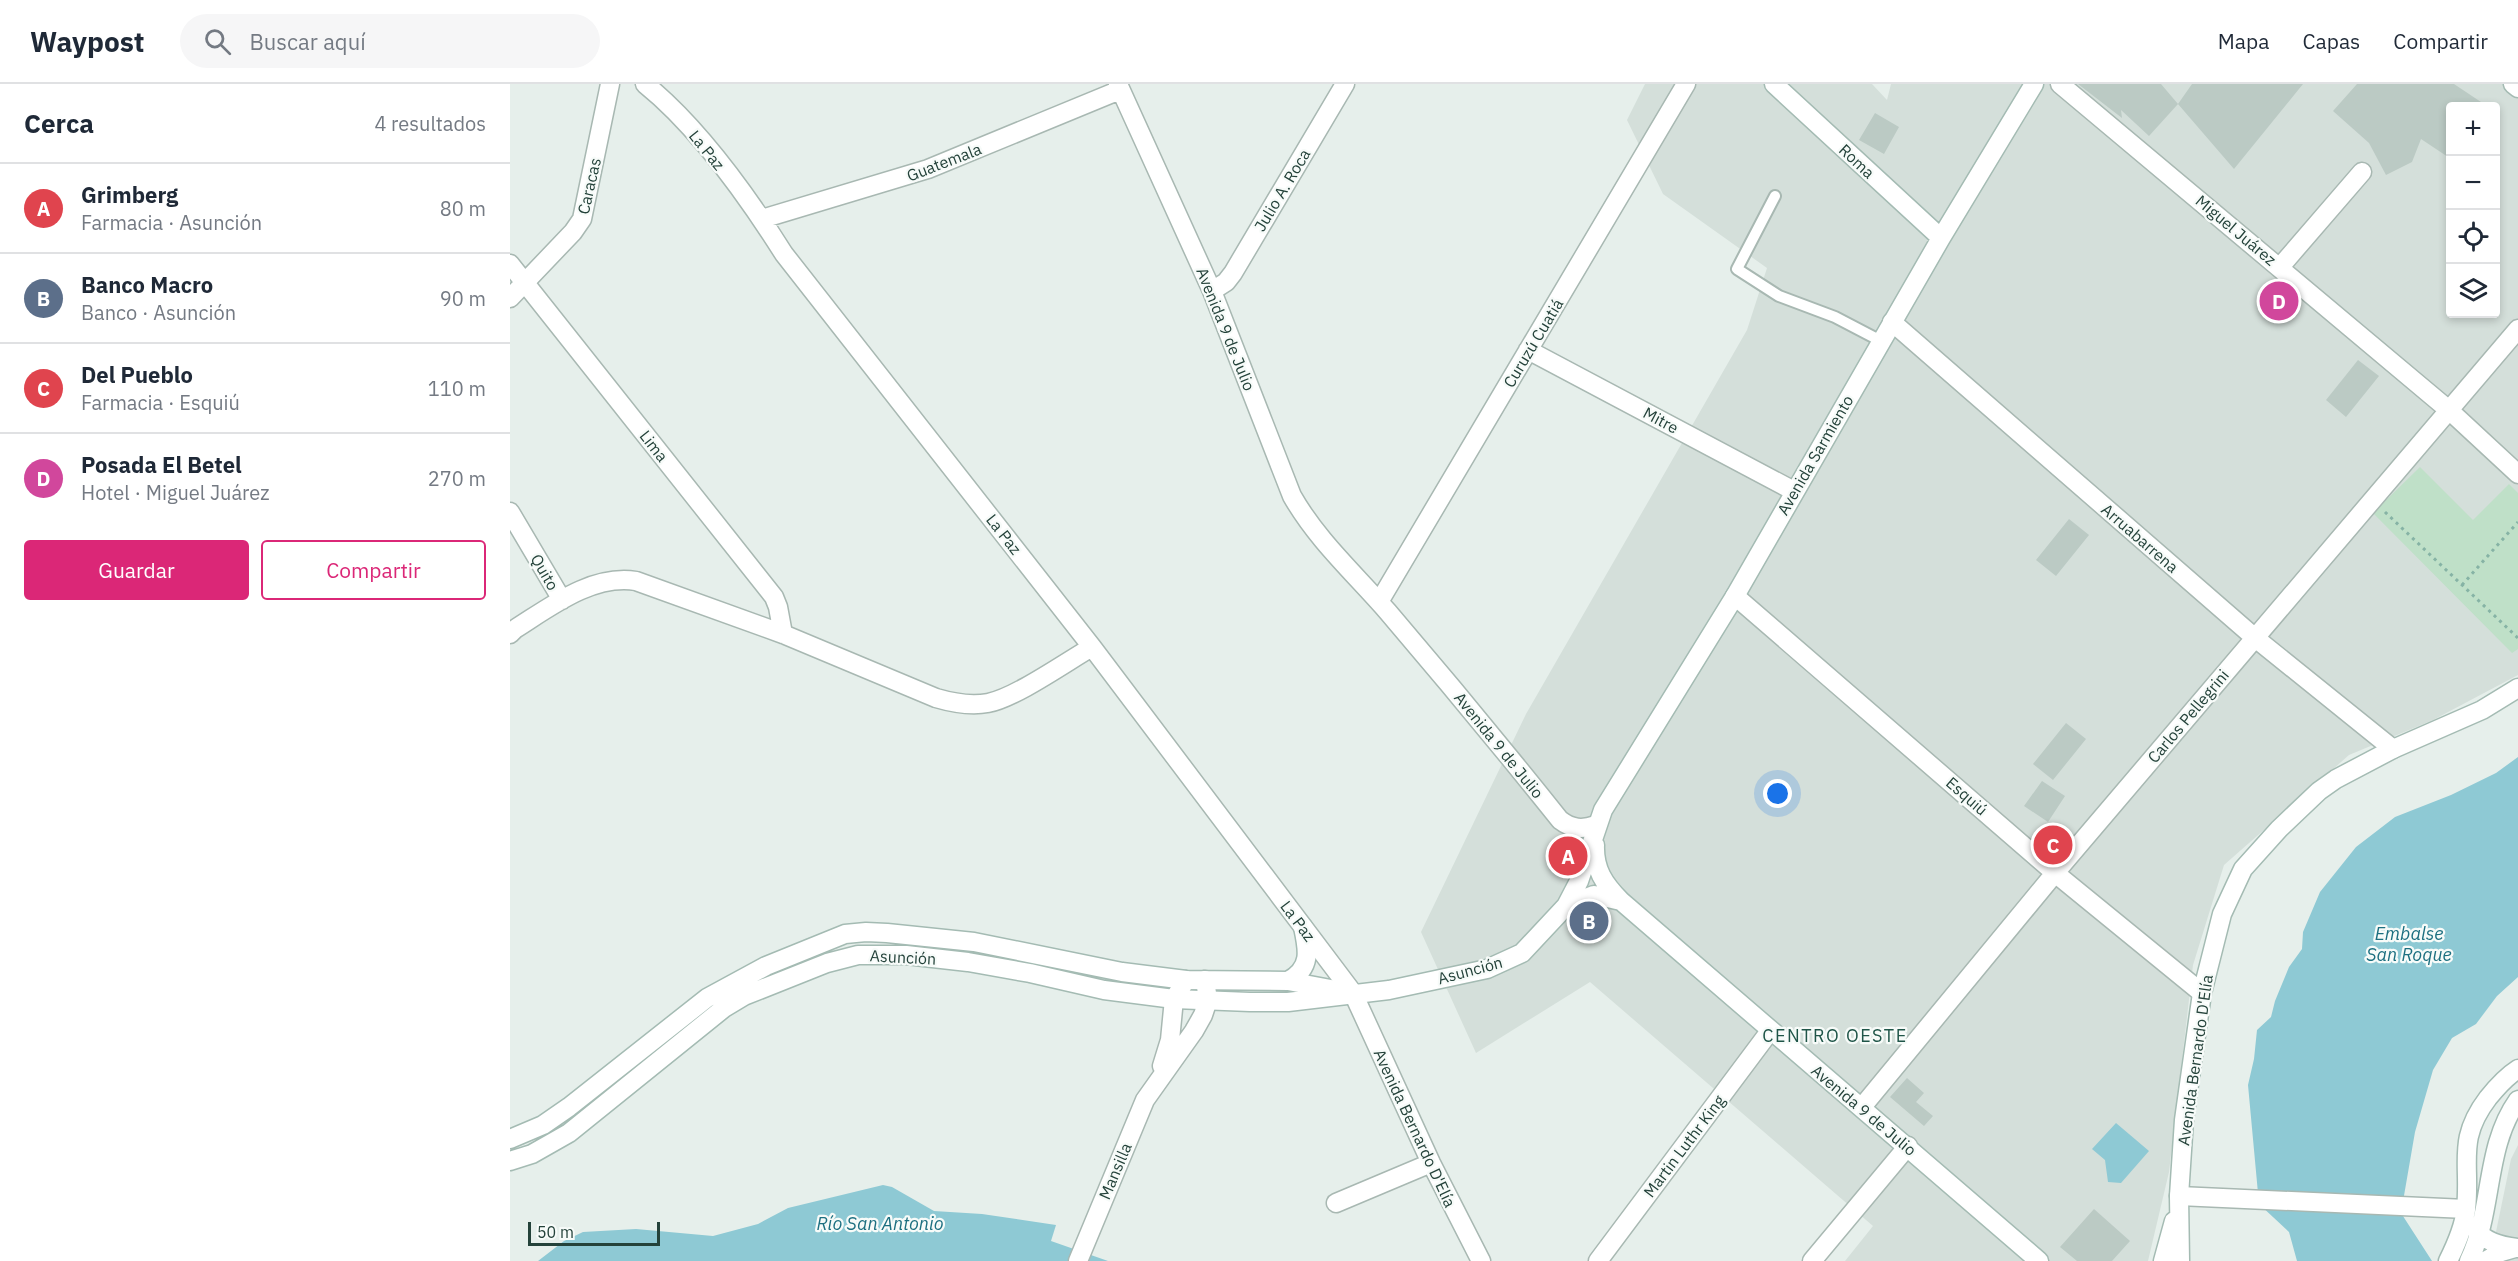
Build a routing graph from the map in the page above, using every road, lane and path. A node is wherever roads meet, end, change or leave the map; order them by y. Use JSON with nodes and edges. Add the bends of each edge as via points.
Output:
{"nodes":[{"id":1,"x":610,"y":84,"type":"edge"},
{"id":2,"x":645,"y":84,"type":"edge"},
{"id":3,"x":1345,"y":84,"type":"edge"},
{"id":4,"x":1686,"y":84,"type":"edge"},
{"id":5,"x":1774,"y":84,"type":"edge"},
{"id":6,"x":2034,"y":84,"type":"edge"},
{"id":7,"x":2060,"y":84,"type":"edge"},
{"id":8,"x":2513,"y":84,"type":"edge"},
{"id":9,"x":1119,"y":87,"type":"edge"},
{"id":10,"x":2518,"y":88,"type":"edge"},
{"id":11,"x":2362,"y":172,"type":"dead end"},
{"id":12,"x":1775,"y":196,"type":"dead end"},
{"id":13,"x":762,"y":219,"type":"junction"},
{"id":14,"x":1941,"y":238,"type":"junction"},
{"id":15,"x":510,"y":264,"type":"edge"},
{"id":16,"x":2280,"y":267,"type":"junction"},
{"id":17,"x":525,"y":284,"type":"junction"},
{"id":18,"x":1212,"y":291,"type":"junction"},
{"id":19,"x":510,"y":298,"type":"edge"},
{"id":20,"x":1892,"y":322,"type":"junction"},
{"id":21,"x":2518,"y":329,"type":"edge"},
{"id":22,"x":1881,"y":341,"type":"junction"},
{"id":23,"x":1528,"y":350,"type":"junction"},
{"id":24,"x":2450,"y":411,"type":"junction"},
{"id":25,"x":2518,"y":474,"type":"edge"},
{"id":26,"x":1794,"y":491,"type":"junction"},
{"id":27,"x":2372,"y":501,"type":"junction"},
{"id":28,"x":510,"y":512,"type":"edge"},
{"id":29,"x":2518,"y":522,"type":"edge"},
{"id":30,"x":2462,"y":585,"type":"junction"},
{"id":31,"x":1735,"y":596,"type":"junction"},
{"id":32,"x":562,"y":600,"type":"junction"},
{"id":33,"x":1379,"y":602,"type":"junction"},
{"id":34,"x":510,"y":634,"type":"edge"},
{"id":35,"x":783,"y":634,"type":"junction"},
{"id":36,"x":2254,"y":637,"type":"junction"},
{"id":37,"x":2518,"y":638,"type":"edge"},
{"id":38,"x":1092,"y":647,"type":"junction"},
{"id":39,"x":2518,"y":688,"type":"edge"},
{"id":40,"x":2393,"y":749,"type":"junction"},
{"id":41,"x":1596,"y":825,"type":"junction"},
{"id":42,"x":2055,"y":873,"type":"junction"},
{"id":43,"x":1620,"y":901,"type":"junction"},
{"id":44,"x":1566,"y":906,"type":"junction"},
{"id":45,"x":1303,"y":927,"type":"junction"},
{"id":46,"x":1186,"y":980,"type":"junction"},
{"id":47,"x":1205,"y":981,"type":"junction"},
{"id":48,"x":1288,"y":981,"type":"junction"},
{"id":49,"x":1353,"y":993,"type":"junction"},
{"id":50,"x":2202,"y":993,"type":"junction"},
{"id":51,"x":1174,"y":999,"type":"junction"},
{"id":52,"x":1208,"y":1000,"type":"junction"},
{"id":53,"x":1770,"y":1031,"type":"junction"},
{"id":54,"x":2518,"y":1069,"type":"edge"},
{"id":55,"x":1156,"y":1082,"type":"junction"},
{"id":56,"x":2518,"y":1100,"type":"edge"},
{"id":57,"x":1862,"y":1107,"type":"junction"},
{"id":58,"x":510,"y":1139,"type":"edge"},
{"id":59,"x":1908,"y":1146,"type":"junction"},
{"id":60,"x":510,"y":1161,"type":"edge"},
{"id":61,"x":1431,"y":1163,"type":"junction"},
{"id":62,"x":2179,"y":1196,"type":"junction"},
{"id":63,"x":1336,"y":1203,"type":"dead end"},
{"id":64,"x":2466,"y":1209,"type":"junction"},
{"id":65,"x":2480,"y":1234,"type":"junction"},
{"id":66,"x":2516,"y":1248,"type":"edge"},
{"id":67,"x":1078,"y":1261,"type":"edge"},
{"id":68,"x":1481,"y":1261,"type":"edge"},
{"id":69,"x":1598,"y":1261,"type":"edge"},
{"id":70,"x":1812,"y":1261,"type":"edge"},
{"id":71,"x":2039,"y":1261,"type":"edge"},
{"id":72,"x":2163,"y":1261,"type":"edge"},
{"id":73,"x":2180,"y":1261,"type":"edge"},
{"id":74,"x":2448,"y":1261,"type":"edge"},
{"id":75,"x":2469,"y":1261,"type":"edge"},
{"id":76,"x":2485,"y":1261,"type":"edge"}],
"edges":[{"from":1,"to":17,"type":"street","name":"Caracas","via":[[582,219]]},
{"from":2,"to":13,"type":"street","name":"La Paz","via":[[681,118]]},
{"from":3,"to":18,"type":"street","name":"Julio A. Roca","via":[[1233,273]]},
{"from":4,"to":23,"type":"street","name":"Curuzú Cuatiá"},
{"from":5,"to":14,"type":"street","name":"Roma"},
{"from":6,"to":14,"type":"street","name":"Avenida Sarmiento"},
{"from":7,"to":16,"type":"street","name":"Miguel Juárez"},
{"from":8,"to":10,"type":"street"},
{"from":9,"to":13,"type":"street","name":"Guatemala","via":[[928,169]]},
{"from":9,"to":18,"type":"street","name":"Avenida 9 de Julio"},
{"from":11,"to":16,"type":"street"},
{"from":12,"to":22,"type":"lane","via":[[1737,269],[1779,296],[1835,317]]},
{"from":13,"to":38,"type":"street","name":"La Paz","via":[[784,254]]},
{"from":14,"to":20,"type":"street","name":"Avenida Sarmiento"},
{"from":15,"to":17,"type":"street","name":"Lima"},
{"from":16,"to":24,"type":"street","name":"Miguel Juárez"},
{"from":17,"to":19,"type":"street","name":"Caracas"},
{"from":17,"to":35,"type":"street","name":"Lima","via":[[774,597]]},
{"from":18,"to":33,"type":"street","name":"Avenida 9 de Julio","via":[[1292,496],[1328,546]]},
{"from":20,"to":22,"type":"street","name":"Avenida Sarmiento"},
{"from":20,"to":36,"type":"street","name":"Arruabarrena"},
{"from":21,"to":24,"type":"street","name":"Carlos Pellegrini"},
{"from":22,"to":26,"type":"street","name":"Avenida Sarmiento"},
{"from":23,"to":26,"type":"street","name":"Mitre"},
{"from":23,"to":33,"type":"street","name":"Curuzú Cuatiá"},
{"from":24,"to":25,"type":"street","name":"Miguel Juárez"},
{"from":24,"to":27,"type":"street","name":"Carlos Pellegrini"},
{"from":26,"to":31,"type":"street","name":"Avenida Sarmiento"},
{"from":27,"to":30,"type":"path"},
{"from":27,"to":36,"type":"street","name":"Carlos Pellegrini"},
{"from":28,"to":32,"type":"street","name":"Quito"},
{"from":29,"to":30,"type":"path"},
{"from":30,"to":37,"type":"path"},
{"from":31,"to":41,"type":"street","name":"Avenida Sarmiento"},
{"from":31,"to":42,"type":"street","name":"Esquiú"},
{"from":32,"to":34,"type":"street"},
{"from":32,"to":35,"type":"street","via":[[607,580],[621,578]]},
{"from":33,"to":41,"type":"street","name":"Avenida 9 de Julio","via":[[1560,820],[1576,828]]},
{"from":35,"to":38,"type":"street","via":[[936,698],[969,704],[1005,698]]},
{"from":36,"to":40,"type":"street","name":"Arruabarrena"},
{"from":36,"to":42,"type":"street","name":"Carlos Pellegrini"},
{"from":38,"to":45,"type":"street","name":"La Paz"},
{"from":39,"to":40,"type":"street","name":"Avenida Bernardo D'Elía","via":[[2452,725]]},
{"from":40,"to":50,"type":"street","name":"Avenida Bernardo D'Elía","via":[[2319,791],[2252,857],[2235,882],[2222,914]]},
{"from":41,"to":43,"type":"street","name":"Avenida 9 de Julio","via":[[1597,867],[1604,883]]},
{"from":41,"to":44,"type":"street","name":"Asunción","via":[[1579,881]]},
{"from":42,"to":50,"type":"street","name":"Esquiú"},
{"from":42,"to":57,"type":"street","name":"Carlos Pellegrini"},
{"from":43,"to":44,"type":"street","name":"Asunción","via":[[1594,895]]},
{"from":43,"to":53,"type":"street","name":"Avenida 9 de Julio"},
{"from":44,"to":49,"type":"street","name":"Asunción","via":[[1538,939],[1508,961],[1389,990]]},
{"from":45,"to":48,"type":"street","via":[[1307,961]]},
{"from":45,"to":49,"type":"street","name":"La Paz"},
{"from":46,"to":47,"type":"street","name":"Asunción"},
{"from":46,"to":51,"type":"street","name":"Mansilla"},
{"from":46,"to":58,"type":"street","name":"Asunción","via":[[1099,968],[974,942],[877,932],[845,934],[766,966],[707,998],[569,1107],[543,1125]]},
{"from":47,"to":48,"type":"street","name":"Asunción"},
{"from":47,"to":52,"type":"street"},
{"from":48,"to":49,"type":"street","name":"Asunción"},
{"from":49,"to":52,"type":"street","name":"Asunción","via":[[1288,1002]]},
{"from":49,"to":61,"type":"street","name":"Avenida Bernardo D'Elía"},
{"from":50,"to":62,"type":"street","name":"Avenida Bernardo D'Elía","via":[[2184,1120]]},
{"from":51,"to":52,"type":"street","name":"Asunción"},
{"from":51,"to":55,"type":"street","name":"Mansilla","via":[[1170,1040]]},
{"from":51,"to":60,"type":"street","name":"Asunción","via":[[1104,990],[968,962],[897,954],[849,957],[744,996],[724,1008],[569,1133],[532,1154]]},
{"from":52,"to":55,"type":"street","name":"Mansilla","via":[[1194,1031]]},
{"from":53,"to":57,"type":"street","name":"Avenida 9 de Julio"},
{"from":53,"to":69,"type":"street","name":"Martin Luthr King"},
{"from":54,"to":64,"type":"street","via":[[2493,1093],[2470,1126]]},
{"from":55,"to":67,"type":"street","name":"Mansilla"},
{"from":56,"to":65,"type":"street","via":[[2497,1145]]},
{"from":57,"to":59,"type":"street","name":"Avenida 9 de Julio"},
{"from":59,"to":70,"type":"street"},
{"from":59,"to":71,"type":"street","name":"Avenida 9 de Julio"},
{"from":61,"to":63,"type":"street"},
{"from":61,"to":68,"type":"street","name":"Avenida Bernardo D'Elía"},
{"from":62,"to":64,"type":"street"},
{"from":62,"to":72,"type":"street","name":"Avenida Bernardo D'Elía"},
{"from":62,"to":73,"type":"street","name":"Avenida Bernardo D'Elía"},
{"from":64,"to":65,"type":"street"},
{"from":64,"to":74,"type":"street"},
{"from":65,"to":66,"type":"street","via":[[2492,1242]]},
{"from":65,"to":75,"type":"street"},
{"from":66,"to":76,"type":"street"}]}
